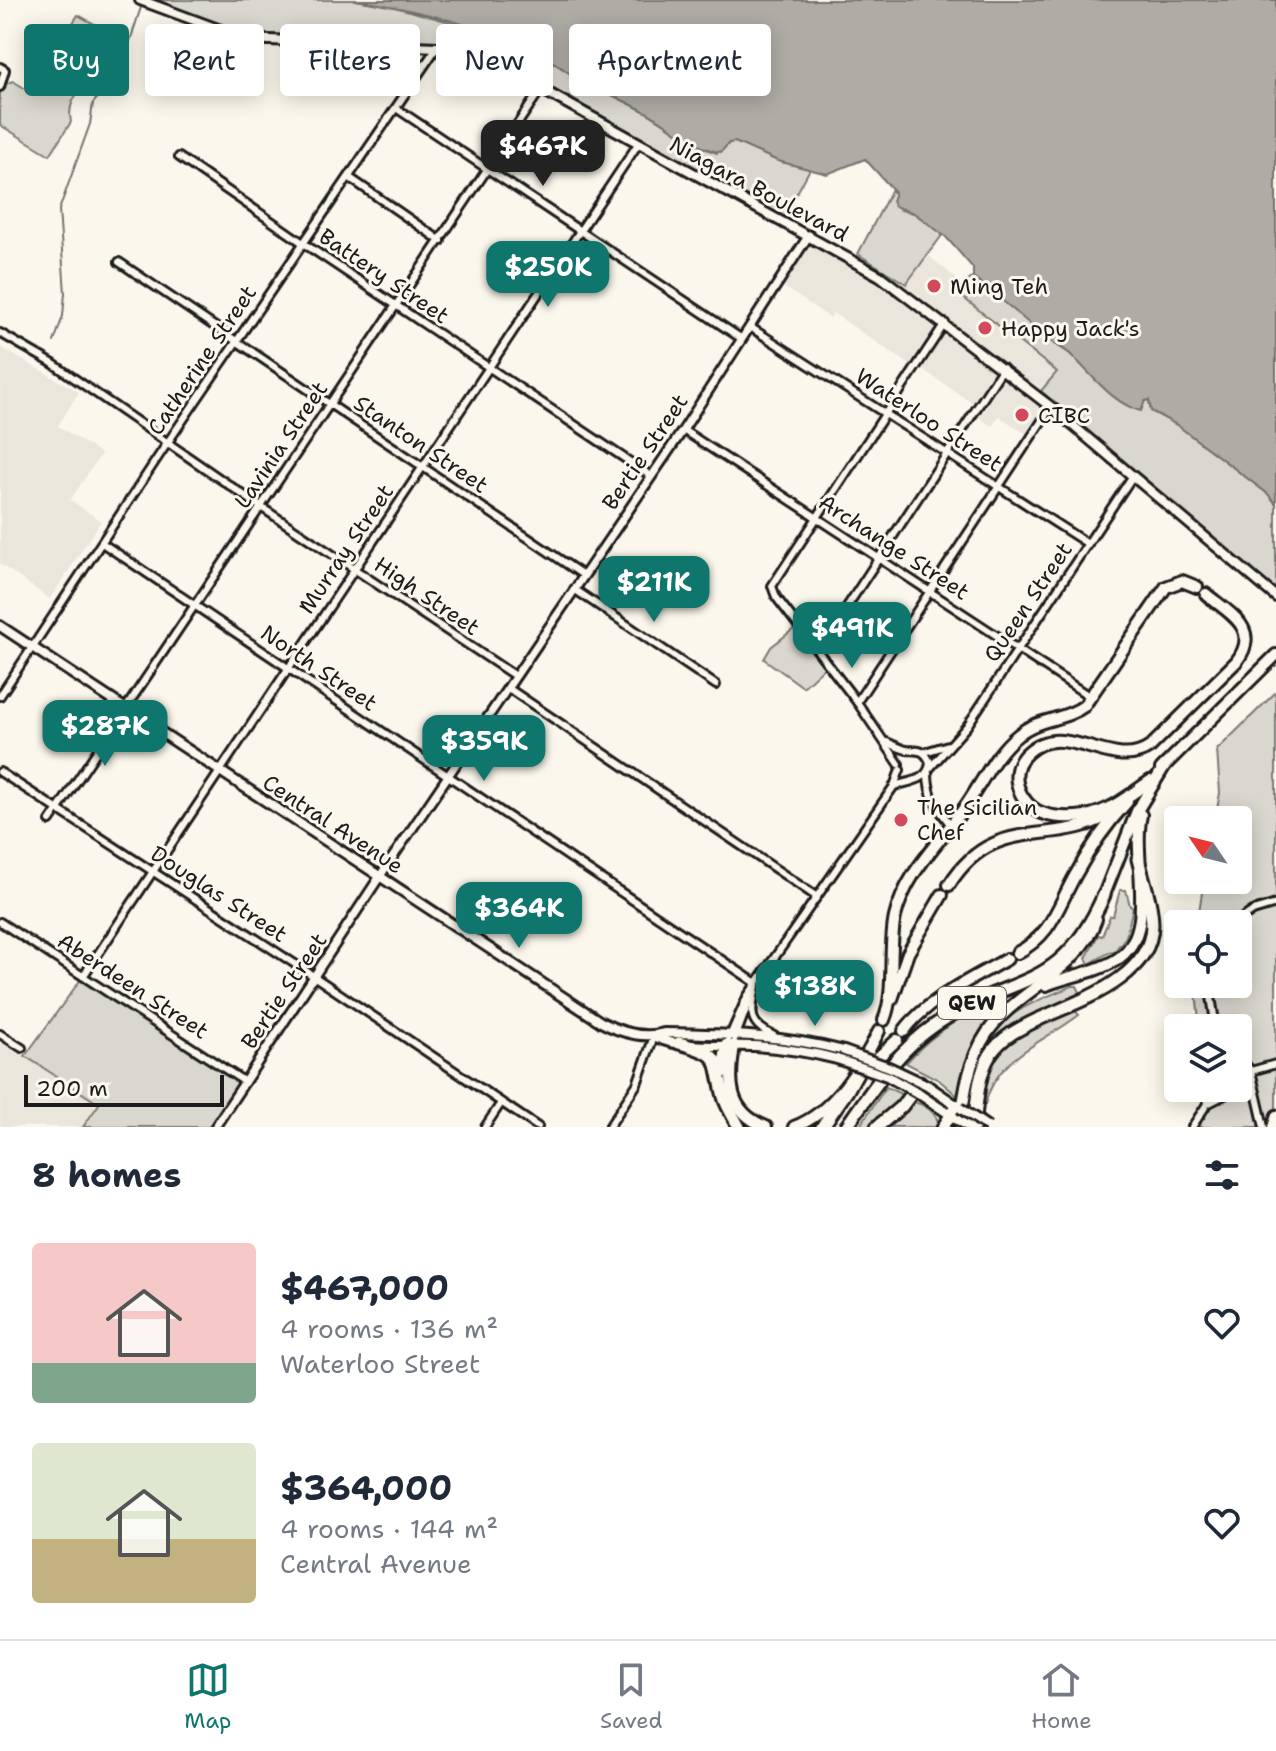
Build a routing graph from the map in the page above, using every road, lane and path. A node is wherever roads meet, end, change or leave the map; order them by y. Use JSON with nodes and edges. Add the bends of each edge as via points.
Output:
{"nodes":[{"id":1,"x":140,"y":0,"type":"edge"},
{"id":2,"x":436,"y":47,"type":"edge"},
{"id":3,"x":436,"y":48,"type":"edge"},
{"id":4,"x":0,"y":67,"type":"edge"},
{"id":5,"x":0,"y":87,"type":"edge"},
{"id":6,"x":536,"y":96,"type":"edge"},
{"id":7,"x":553,"y":96,"type":"edge"},
{"id":8,"x":396,"y":108,"type":"junction"},
{"id":9,"x":638,"y":144,"type":"junction"},
{"id":10,"x":179,"y":157,"type":"dead end"},
{"id":11,"x":488,"y":169,"type":"junction"},
{"id":12,"x":350,"y":178,"type":"junction"},
{"id":13,"x":581,"y":232,"type":"junction"},
{"id":14,"x":809,"y":235,"type":"junction"},
{"id":15,"x":441,"y":241,"type":"junction"},
{"id":16,"x":303,"y":243,"type":"junction"},
{"id":17,"x":119,"y":262,"type":"dead end"},
{"id":18,"x":397,"y":306,"type":"junction"},
{"id":19,"x":945,"y":323,"type":"junction"},
{"id":20,"x":750,"y":327,"type":"junction"},
{"id":21,"x":0,"y":333,"type":"edge"},
{"id":22,"x":742,"y":339,"type":"junction"},
{"id":23,"x":236,"y":342,"type":"junction"},
{"id":24,"x":1003,"y":368,"type":"junction"},
{"id":25,"x":490,"y":369,"type":"junction"},
{"id":26,"x":329,"y":404,"type":"junction"},
{"id":27,"x":1051,"y":407,"type":"junction"},
{"id":28,"x":885,"y":412,"type":"junction"},
{"id":29,"x":683,"y":430,"type":"junction"},
{"id":30,"x":168,"y":442,"type":"junction"},
{"id":31,"x":948,"y":454,"type":"junction"},
{"id":32,"x":423,"y":467,"type":"junction"},
{"id":33,"x":651,"y":476,"type":"junction"},
{"id":34,"x":1132,"y":477,"type":"junction"},
{"id":35,"x":999,"y":486,"type":"junction"},
{"id":36,"x":261,"y":507,"type":"junction"},
{"id":37,"x":816,"y":517,"type":"junction"},
{"id":38,"x":102,"y":543,"type":"junction"},
{"id":39,"x":1088,"y":544,"type":"junction"},
{"id":40,"x":879,"y":559,"type":"junction"},
{"id":41,"x":354,"y":568,"type":"junction"},
{"id":42,"x":583,"y":575,"type":"junction"},
{"id":43,"x":574,"y":589,"type":"junction"},
{"id":44,"x":929,"y":592,"type":"junction"},
{"id":45,"x":1276,"y":597,"type":"edge"},
{"id":46,"x":194,"y":606,"type":"junction"},
{"id":47,"x":0,"y":626,"type":"edge"},
{"id":48,"x":33,"y":648,"type":"junction"},
{"id":49,"x":1017,"y":649,"type":"junction"},
{"id":50,"x":818,"y":651,"type":"junction"},
{"id":51,"x":1276,"y":655,"type":"edge"},
{"id":52,"x":288,"y":669,"type":"junction"},
{"id":53,"x":515,"y":676,"type":"junction"},
{"id":54,"x":716,"y":685,"type":"dead end"},
{"id":55,"x":508,"y":688,"type":"junction"},
{"id":56,"x":1086,"y":694,"type":"dead end"},
{"id":57,"x":0,"y":696,"type":"edge"},
{"id":58,"x":857,"y":702,"type":"junction"},
{"id":59,"x":126,"y":709,"type":"junction"},
{"id":60,"x":886,"y":742,"type":"junction"},
{"id":61,"x":951,"y":744,"type":"junction"},
{"id":62,"x":909,"y":750,"type":"junction"},
{"id":63,"x":925,"y":752,"type":"junction"},
{"id":64,"x":900,"y":767,"type":"junction"},
{"id":65,"x":929,"y":770,"type":"junction"},
{"id":66,"x":220,"y":771,"type":"junction"},
{"id":67,"x":0,"y":772,"type":"edge"},
{"id":68,"x":448,"y":777,"type":"junction"},
{"id":69,"x":914,"y":780,"type":"junction"},
{"id":70,"x":1150,"y":784,"type":"junction"},
{"id":71,"x":894,"y":786,"type":"junction"},
{"id":72,"x":928,"y":791,"type":"junction"},
{"id":73,"x":1129,"y":800,"type":"junction"},
{"id":74,"x":58,"y":809,"type":"junction"},
{"id":75,"x":50,"y":821,"type":"dead end"},
{"id":76,"x":951,"y":825,"type":"junction"},
{"id":77,"x":1138,"y":859,"type":"junction"},
{"id":78,"x":152,"y":872,"type":"junction"},
{"id":79,"x":380,"y":876,"type":"junction"},
{"id":80,"x":949,"y":885,"type":"dead end"},
{"id":81,"x":942,"y":895,"type":"dead end"},
{"id":82,"x":1104,"y":895,"type":"junction"},
{"id":83,"x":817,"y":897,"type":"junction"},
{"id":84,"x":1276,"y":904,"type":"edge"},
{"id":85,"x":1252,"y":912,"type":"edge"},
{"id":86,"x":0,"y":922,"type":"edge"},
{"id":87,"x":84,"y":975,"type":"junction"},
{"id":88,"x":315,"y":977,"type":"junction"},
{"id":89,"x":756,"y":983,"type":"junction"},
{"id":90,"x":1025,"y":997,"type":"junction"},
{"id":91,"x":883,"y":1021,"type":"junction"},
{"id":92,"x":0,"y":1034,"type":"edge"},
{"id":93,"x":654,"y":1036,"type":"junction"},
{"id":94,"x":779,"y":1038,"type":"junction"},
{"id":95,"x":732,"y":1040,"type":"junction"},
{"id":96,"x":679,"y":1043,"type":"junction"},
{"id":97,"x":22,"y":1048,"type":"dead end"},
{"id":98,"x":1276,"y":1064,"type":"edge"},
{"id":99,"x":864,"y":1066,"type":"junction"},
{"id":100,"x":1252,"y":1071,"type":"edge"},
{"id":101,"x":1252,"y":1075,"type":"edge"},
{"id":102,"x":245,"y":1082,"type":"junction"},
{"id":103,"x":723,"y":1087,"type":"junction"},
{"id":104,"x":918,"y":1090,"type":"junction"},
{"id":105,"x":1211,"y":1102,"type":"edge"},
{"id":106,"x":501,"y":1103,"type":"junction"},
{"id":107,"x":1207,"y":1104,"type":"joint"},
{"id":108,"x":957,"y":1115,"type":"edge"},
{"id":109,"x":1276,"y":1115,"type":"edge"},
{"id":110,"x":215,"y":1127,"type":"edge"},
{"id":111,"x":485,"y":1127,"type":"edge"},
{"id":112,"x":538,"y":1127,"type":"edge"},
{"id":113,"x":609,"y":1127,"type":"edge"},
{"id":114,"x":739,"y":1127,"type":"edge"},
{"id":115,"x":766,"y":1127,"type":"edge"},
{"id":116,"x":794,"y":1127,"type":"edge"},
{"id":117,"x":822,"y":1127,"type":"edge"},
{"id":118,"x":846,"y":1127,"type":"edge"},
{"id":119,"x":877,"y":1127,"type":"edge"},
{"id":120,"x":943,"y":1127,"type":"edge"},
{"id":121,"x":972,"y":1127,"type":"edge"},
{"id":122,"x":988,"y":1127,"type":"edge"},
{"id":123,"x":1192,"y":1127,"type":"edge"},
{"id":124,"x":1264,"y":1127,"type":"edge"},
{"id":125,"x":1272,"y":1127,"type":"edge"}],
"edges":[{"from":1,"to":2,"type":"main road","name":"Niagara Boulevard","via":[[245,39]]},
{"from":3,"to":8,"type":"street","name":"Catherine Street"},
{"from":4,"to":5,"type":"street","via":[[5,70]]},
{"from":6,"to":11,"type":"street","name":"Lavinia Street"},
{"from":7,"to":9,"type":"main road","name":"Niagara Boulevard"},
{"from":8,"to":11,"type":"street"},
{"from":8,"to":12,"type":"street","name":"Catherine Street"},
{"from":9,"to":13,"type":"street","name":"Murray Street"},
{"from":9,"to":14,"type":"main road","name":"Niagara Boulevard"},
{"from":10,"to":16,"type":"street","name":"Battery Street"},
{"from":11,"to":13,"type":"street"},
{"from":11,"to":15,"type":"street","name":"Lavinia Street"},
{"from":12,"to":15,"type":"street"},
{"from":12,"to":16,"type":"street","name":"Catherine Street"},
{"from":13,"to":22,"type":"street"},
{"from":13,"to":25,"type":"street","name":"Murray Street"},
{"from":14,"to":19,"type":"main road","name":"Niagara Boulevard","via":[[880,276]]},
{"from":14,"to":20,"type":"street","name":"Bertie Street"},
{"from":15,"to":18,"type":"street","name":"Lavinia Street"},
{"from":16,"to":18,"type":"street","name":"Battery Street"},
{"from":16,"to":23,"type":"street","name":"Catherine Street"},
{"from":17,"to":23,"type":"street","name":"Stanton Street"},
{"from":18,"to":25,"type":"street","name":"Battery Street"},
{"from":18,"to":26,"type":"street","name":"Lavinia Street"},
{"from":19,"to":24,"type":"main road","name":"Niagara Boulevard"},
{"from":19,"to":28,"type":"street"},
{"from":20,"to":22,"type":"street","name":"Bertie Street"},
{"from":20,"to":28,"type":"street","name":"Waterloo Street"},
{"from":21,"to":30,"type":"street","name":"High Street"},
{"from":22,"to":29,"type":"street","name":"Bertie Street"},
{"from":23,"to":26,"type":"street","name":"Stanton Street"},
{"from":23,"to":30,"type":"street","name":"Catherine Street"},
{"from":24,"to":27,"type":"main road","name":"Niagara Boulevard"},
{"from":24,"to":31,"type":"street"},
{"from":25,"to":32,"type":"street","name":"Murray Street"},
{"from":25,"to":33,"type":"street","name":"Battery Street"},
{"from":26,"to":32,"type":"street","name":"Stanton Street"},
{"from":26,"to":36,"type":"street","name":"Lavinia Street"},
{"from":27,"to":34,"type":"main road","name":"Niagara Boulevard"},
{"from":27,"to":35,"type":"street"},
{"from":28,"to":31,"type":"street","name":"Waterloo Street"},
{"from":28,"to":37,"type":"street"},
{"from":29,"to":33,"type":"street","name":"Bertie Street"},
{"from":29,"to":37,"type":"street","name":"Archange Street"},
{"from":30,"to":36,"type":"street","name":"High Street"},
{"from":30,"to":38,"type":"street","name":"Catherine Street"},
{"from":31,"to":35,"type":"street","name":"Waterloo Street"},
{"from":31,"to":40,"type":"street"},
{"from":32,"to":41,"type":"street","name":"Murray Street"},
{"from":32,"to":42,"type":"street","name":"Stanton Street"},
{"from":33,"to":42,"type":"street","name":"Bertie Street"},
{"from":34,"to":39,"type":"street","name":"Queen Street"},
{"from":34,"to":45,"type":"main road","name":"Niagara Boulevard"},
{"from":35,"to":39,"type":"street","name":"Waterloo Street"},
{"from":35,"to":44,"type":"street"},
{"from":36,"to":41,"type":"street","name":"High Street"},
{"from":36,"to":46,"type":"street","name":"Lavinia Street"},
{"from":37,"to":40,"type":"street","name":"Archange Street"},
{"from":37,"to":50,"type":"street","via":[[773,584],[776,597]]},
{"from":38,"to":46,"type":"street","name":"North Street"},
{"from":38,"to":48,"type":"street","name":"Catherine Street"},
{"from":39,"to":49,"type":"street","name":"Queen Street"},
{"from":40,"to":44,"type":"street","name":"Archange Street"},
{"from":40,"to":50,"type":"street"},
{"from":41,"to":52,"type":"street","name":"Murray Street"},
{"from":41,"to":53,"type":"street","name":"High Street"},
{"from":42,"to":43,"type":"street","name":"Bertie Street"},
{"from":43,"to":53,"type":"street","name":"Bertie Street"},
{"from":43,"to":54,"type":"street"},
{"from":44,"to":49,"type":"street","name":"Archange Street"},
{"from":44,"to":58,"type":"street"},
{"from":46,"to":52,"type":"street","name":"North Street"},
{"from":46,"to":59,"type":"street","name":"Lavinia Street"},
{"from":47,"to":48,"type":"main road","name":"Central Avenue"},
{"from":48,"to":57,"type":"street","name":"Catherine Street"},
{"from":48,"to":59,"type":"main road","name":"Central Avenue"},
{"from":49,"to":56,"type":"street","name":"Archange Street"},
{"from":49,"to":61,"type":"street","name":"Queen Street"},
{"from":50,"to":58,"type":"street"},
{"from":51,"to":70,"type":"highway","number":"QEW"},
{"from":52,"to":66,"type":"street","name":"Murray Street"},
{"from":52,"to":68,"type":"street","name":"North Street"},
{"from":53,"to":55,"type":"street","name":"Bertie Street"},
{"from":55,"to":68,"type":"street","name":"Bertie Street"},
{"from":55,"to":83,"type":"street"},
{"from":58,"to":60,"type":"street"},
{"from":59,"to":66,"type":"main road","name":"Central Avenue"},
{"from":59,"to":74,"type":"street","name":"Lavinia Street"},
{"from":60,"to":62,"type":"street"},
{"from":60,"to":64,"type":"street"},
{"from":61,"to":63,"type":"street"},
{"from":61,"to":65,"type":"street","name":"Queen Street"},
{"from":62,"to":63,"type":"street"},
{"from":62,"to":64,"type":"street"},
{"from":63,"to":65,"type":"street"},
{"from":64,"to":69,"type":"street"},
{"from":64,"to":71,"type":"street"},
{"from":65,"to":69,"type":"street"},
{"from":65,"to":72,"type":"street"},
{"from":66,"to":78,"type":"street","name":"Murray Street"},
{"from":66,"to":79,"type":"main road","name":"Central Avenue"},
{"from":67,"to":74,"type":"street","name":"Douglas Street"},
{"from":68,"to":79,"type":"street","name":"Bertie Street"},
{"from":68,"to":89,"type":"street","name":"North Street"},
{"from":69,"to":71,"type":"street"},
{"from":69,"to":72,"type":"street"},
{"from":70,"to":73,"type":"highway","number":"QEW"},
{"from":70,"to":76,"type":"highway","via":[[1106,809],[1059,817],[1030,805],[1016,780],[1023,758],[1049,742],[1138,754],[1236,662],[1244,650],[1242,625],[1202,590],[1182,581],[1166,587],[1090,700],[1073,713],[1014,737]]},
{"from":70,"to":77,"type":"highway","via":[[1138,828]]},
{"from":70,"to":82,"type":"highway","number":"QEW"},
{"from":71,"to":83,"type":"street"},
{"from":72,"to":76,"type":"street"},
{"from":73,"to":80,"type":"highway","number":"QEW","via":[[1088,825],[986,846],[964,862]]},
{"from":73,"to":99,"type":"highway","number":"QEW","via":[[1084,861],[1042,937],[917,1015]]},
{"from":74,"to":75,"type":"street","name":"Lavinia Street"},
{"from":74,"to":78,"type":"street","name":"Douglas Street"},
{"from":76,"to":91,"type":"highway","number":"QEW","via":[[917,866],[899,905]]},
{"from":77,"to":90,"type":"highway","via":[[1141,917],[1127,950],[1107,965]]},
{"from":77,"to":121,"type":"highway","via":[[1152,926],[1142,955],[1110,985],[1003,1040],[983,1070]]},
{"from":78,"to":87,"type":"street","name":"Murray Street"},
{"from":78,"to":88,"type":"street","name":"Douglas Street"},
{"from":79,"to":88,"type":"street","name":"Bertie Street"},
{"from":79,"to":93,"type":"main road","name":"Central Avenue","via":[[601,1022]]},
{"from":81,"to":91,"type":"highway","number":"QEW","via":[[913,945]]},
{"from":82,"to":90,"type":"highway","via":[[1079,950]]},
{"from":82,"to":118,"type":"highway","number":"QEW","via":[[1083,935],[1059,963],[1028,982],[962,1008],[917,1038]]},
{"from":83,"to":89,"type":"street"},
{"from":84,"to":85,"type":"street"},
{"from":86,"to":87,"type":"street","name":"Aberdeen Street"},
{"from":87,"to":102,"type":"street","name":"Aberdeen Street"},
{"from":88,"to":102,"type":"street","name":"Bertie Street"},
{"from":88,"to":106,"type":"street","name":"Douglas Street"},
{"from":89,"to":94,"type":"street","via":[[752,1018]]},
{"from":89,"to":95,"type":"street"},
{"from":90,"to":108,"type":"highway","via":[[995,1023],[979,1046]]},
{"from":91,"to":99,"type":"highway","number":"QEW"},
{"from":92,"to":97,"type":"street"},
{"from":93,"to":95,"type":"main road","name":"Central Avenue"},
{"from":93,"to":96,"type":"main road","name":"Central Avenue"},
{"from":93,"to":113,"type":"street","via":[[637,1084]]},
{"from":94,"to":95,"type":"main road","name":"Central Avenue"},
{"from":94,"to":104,"type":"main road","name":"Central Avenue","bridge":true,"via":[[881,1064]]},
{"from":95,"to":96,"type":"main road","name":"Central Avenue"},
{"from":95,"to":103,"type":"highway"},
{"from":95,"to":104,"type":"main road","name":"Central Avenue","bridge":true,"via":[[837,1059]]},
{"from":95,"to":115,"type":"highway","via":[[732,1093],[746,1116]]},
{"from":96,"to":103,"type":"highway","via":[[713,1056]]},
{"from":98,"to":100,"type":"street"},
{"from":99,"to":116,"type":"highway","via":[[817,1114]]},
{"from":99,"to":117,"type":"highway","number":"QEW"},
{"from":101,"to":124,"type":"street"},
{"from":102,"to":110,"type":"street","name":"Bertie Street"},
{"from":103,"to":114,"type":"highway"},
{"from":104,"to":108,"type":"main road","name":"Central Avenue"},
{"from":104,"to":119,"type":"highway"},
{"from":105,"to":107,"type":"street"},
{"from":106,"to":111,"type":"street"},
{"from":106,"to":112,"type":"street","name":"Douglas Street"},
{"from":107,"to":123,"type":"street"},
{"from":108,"to":120,"type":"highway"},
{"from":108,"to":121,"type":"main road","name":"Central Avenue","bridge":true},
{"from":108,"to":122,"type":"main road","name":"Central Avenue","bridge":true},
{"from":109,"to":125,"type":"main road"}]}
